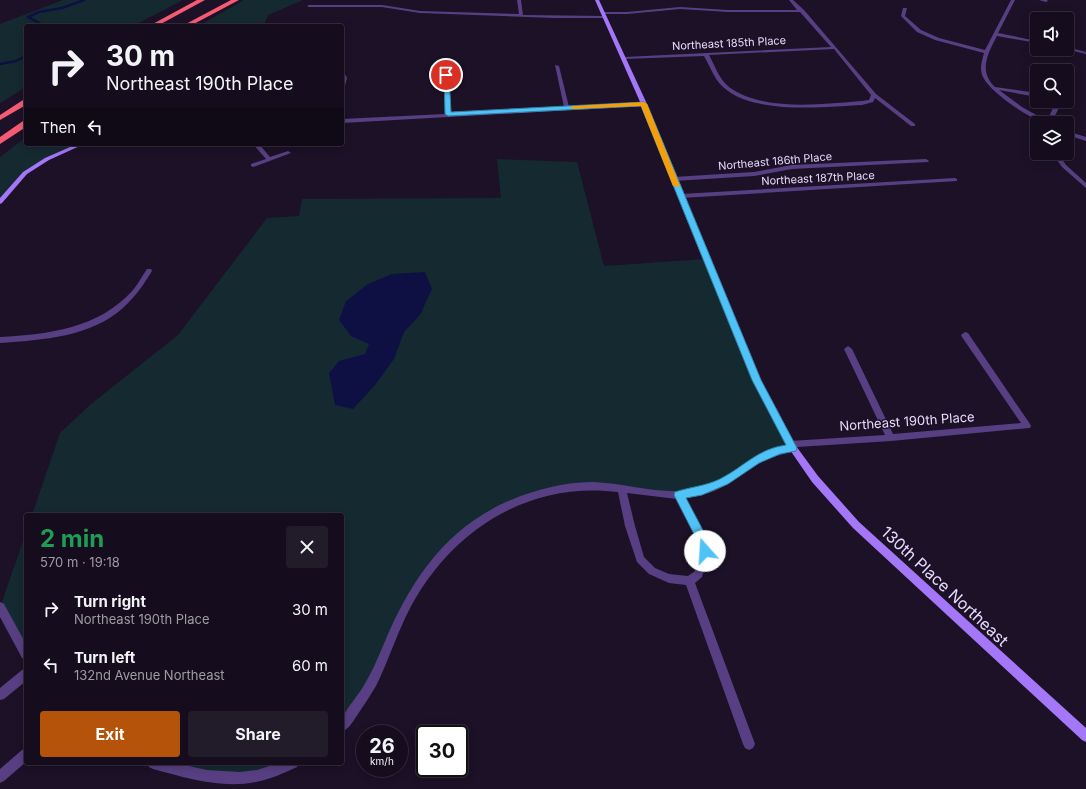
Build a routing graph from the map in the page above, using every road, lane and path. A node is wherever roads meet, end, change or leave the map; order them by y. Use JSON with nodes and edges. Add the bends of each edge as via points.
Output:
{"nodes":[{"id":1,"x":202,"y":0,"type":"edge"},
{"id":2,"x":236,"y":0,"type":"edge"},
{"id":3,"x":519,"y":0,"type":"edge"},
{"id":4,"x":597,"y":0,"type":"edge"},
{"id":5,"x":791,"y":0,"type":"edge"},
{"id":6,"x":1013,"y":0,"type":"edge"},
{"id":7,"x":309,"y":6,"type":"dead end"},
{"id":8,"x":905,"y":9,"type":"dead end"},
{"id":9,"x":802,"y":11,"type":"junction"},
{"id":10,"x":521,"y":15,"type":"junction"},
{"id":11,"x":604,"y":15,"type":"junction"},
{"id":12,"x":156,"y":24,"type":"edge"},
{"id":13,"x":189,"y":24,"type":"edge"},
{"id":14,"x":996,"y":34,"type":"junction"},
{"id":15,"x":1030,"y":41,"type":"edge"},
{"id":16,"x":835,"y":48,"type":"junction"},
{"id":17,"x":1074,"y":50,"type":"edge"},
{"id":18,"x":986,"y":52,"type":"junction"},
{"id":19,"x":1086,"y":53,"type":"edge"},
{"id":20,"x":706,"y":54,"type":"junction"},
{"id":21,"x":624,"y":58,"type":"junction"},
{"id":22,"x":557,"y":66,"type":"dead end"},
{"id":23,"x":446,"y":75,"type":"dead end"},
{"id":24,"x":994,"y":88,"type":"junction"},
{"id":25,"x":1030,"y":94,"type":"edge"},
{"id":26,"x":874,"y":95,"type":"junction"},
{"id":27,"x":24,"y":103,"type":"edge"},
{"id":28,"x":644,"y":104,"type":"junction"},
{"id":29,"x":566,"y":108,"type":"junction"},
{"id":30,"x":448,"y":114,"type":"junction"},
{"id":31,"x":1035,"y":116,"type":"edge"},
{"id":32,"x":0,"y":118,"type":"edge"},
{"id":33,"x":344,"y":121,"type":"edge"},
{"id":34,"x":24,"y":124,"type":"edge"},
{"id":35,"x":913,"y":125,"type":"dead end"},
{"id":36,"x":1074,"y":135,"type":"edge"},
{"id":37,"x":1086,"y":139,"type":"edge"},
{"id":38,"x":0,"y":141,"type":"edge"},
{"id":39,"x":76,"y":146,"type":"edge"},
{"id":40,"x":258,"y":146,"type":"edge"},
{"id":41,"x":288,"y":153,"type":"dead end"},
{"id":42,"x":269,"y":159,"type":"junction"},
{"id":43,"x":1059,"y":160,"type":"edge"},
{"id":44,"x":926,"y":161,"type":"dead end"},
{"id":45,"x":253,"y":165,"type":"dead end"},
{"id":46,"x":674,"y":179,"type":"junction"},
{"id":47,"x":955,"y":180,"type":"dead end"},
{"id":48,"x":1086,"y":186,"type":"edge"},
{"id":49,"x":681,"y":196,"type":"junction"},
{"id":50,"x":0,"y":202,"type":"edge"},
{"id":51,"x":149,"y":271,"type":"dead end"},
{"id":52,"x":965,"y":335,"type":"dead end"},
{"id":53,"x":0,"y":340,"type":"edge"},
{"id":54,"x":848,"y":349,"type":"dead end"},
{"id":55,"x":890,"y":438,"type":"junction"},
{"id":56,"x":791,"y":446,"type":"junction"},
{"id":57,"x":622,"y":489,"type":"junction"},
{"id":58,"x":679,"y":495,"type":"junction"},
{"id":59,"x":689,"y":581,"type":"junction"},
{"id":60,"x":0,"y":607,"type":"edge"},
{"id":61,"x":24,"y":650,"type":"edge"},
{"id":62,"x":24,"y":676,"type":"edge"},
{"id":63,"x":0,"y":695,"type":"edge"},
{"id":64,"x":344,"y":724,"type":"edge"},
{"id":65,"x":1086,"y":736,"type":"edge"},
{"id":66,"x":749,"y":744,"type":"dead end"},
{"id":67,"x":24,"y":756,"type":"edge"},
{"id":68,"x":161,"y":765,"type":"edge"},
{"id":69,"x":289,"y":765,"type":"edge"},
{"id":70,"x":0,"y":777,"type":"edge"}],
"edges":[{"from":1,"to":12,"type":"highway"},
{"from":2,"to":13,"type":"highway"},
{"from":3,"to":10,"type":"street"},
{"from":4,"to":11,"type":"street","name":"130th Place Northeast"},
{"from":5,"to":9,"type":"street"},
{"from":6,"to":14,"type":"street"},
{"from":7,"to":10,"type":"street","via":[[382,6],[420,12]]},
{"from":8,"to":18,"type":"street","via":[[903,16],[919,31],[937,39]]},
{"from":9,"to":11,"type":"street","via":[[735,12],[680,8]]},
{"from":9,"to":16,"type":"street"},
{"from":10,"to":11,"type":"street"},
{"from":11,"to":21,"type":"street","name":"130th Place Northeast"},
{"from":14,"to":15,"type":"street"},
{"from":14,"to":18,"type":"street"},
{"from":16,"to":20,"type":"street","name":"Northeast 185th Place"},
{"from":16,"to":26,"type":"street"},
{"from":17,"to":19,"type":"street"},
{"from":18,"to":24,"type":"street","via":[[982,70]]},
{"from":20,"to":21,"type":"street","name":"Northeast 185th Place"},
{"from":20,"to":26,"type":"street","via":[[727,88],[758,101],[776,105],[806,106],[862,103],[871,101]]},
{"from":21,"to":28,"type":"street","name":"130th Place Northeast"},
{"from":22,"to":29,"type":"street"},
{"from":23,"to":30,"type":"street"},
{"from":24,"to":25,"type":"street"},
{"from":24,"to":31,"type":"street"},
{"from":26,"to":35,"type":"street"},
{"from":27,"to":32,"type":"highway"},
{"from":28,"to":29,"type":"street"},
{"from":28,"to":46,"type":"street","name":"130th Place Northeast"},
{"from":29,"to":30,"type":"street"},
{"from":30,"to":33,"type":"street"},
{"from":34,"to":38,"type":"highway"},
{"from":36,"to":37,"type":"street"},
{"from":39,"to":50,"type":"street","via":[[46,159],[24,173]]},
{"from":40,"to":42,"type":"street"},
{"from":41,"to":42,"type":"street"},
{"from":42,"to":45,"type":"street"},
{"from":43,"to":48,"type":"street"},
{"from":44,"to":46,"type":"street","name":"Northeast 186th Place","via":[[792,167],[754,174]]},
{"from":46,"to":49,"type":"street","name":"130th Place Northeast"},
{"from":47,"to":49,"type":"street","name":"Northeast 187th Place"},
{"from":49,"to":56,"type":"street","name":"130th Place Northeast","via":[[757,380]]},
{"from":51,"to":53,"type":"street","via":[[132,298],[102,319],[61,334]]},
{"from":52,"to":55,"type":"street","name":"Northeast 190th Place","via":[[1027,426]]},
{"from":54,"to":55,"type":"street"},
{"from":55,"to":56,"type":"street","name":"Northeast 190th Place"},
{"from":56,"to":58,"type":"street","name":"Northeast 190th Place","via":[[755,460],[724,482],[702,491]]},
{"from":56,"to":65,"type":"street","name":"130th Place Northeast","via":[[815,479],[856,525]]},
{"from":57,"to":58,"type":"street","name":"Northeast 190th Place"},
{"from":57,"to":59,"type":"street","via":[[640,559],[652,571],[669,578]]},
{"from":57,"to":64,"type":"street","name":"Northeast 190th Place","via":[[600,486],[576,487],[540,493],[510,504],[464,531],[433,563],[408,603],[372,681]]},
{"from":58,"to":59,"type":"street","via":[[701,537],[705,551],[699,574]]},
{"from":59,"to":66,"type":"street"},
{"from":60,"to":61,"type":"street"},
{"from":62,"to":63,"type":"street"},
{"from":67,"to":70,"type":"street"},
{"from":68,"to":69,"type":"street","via":[[210,778],[248,779]]}]}
